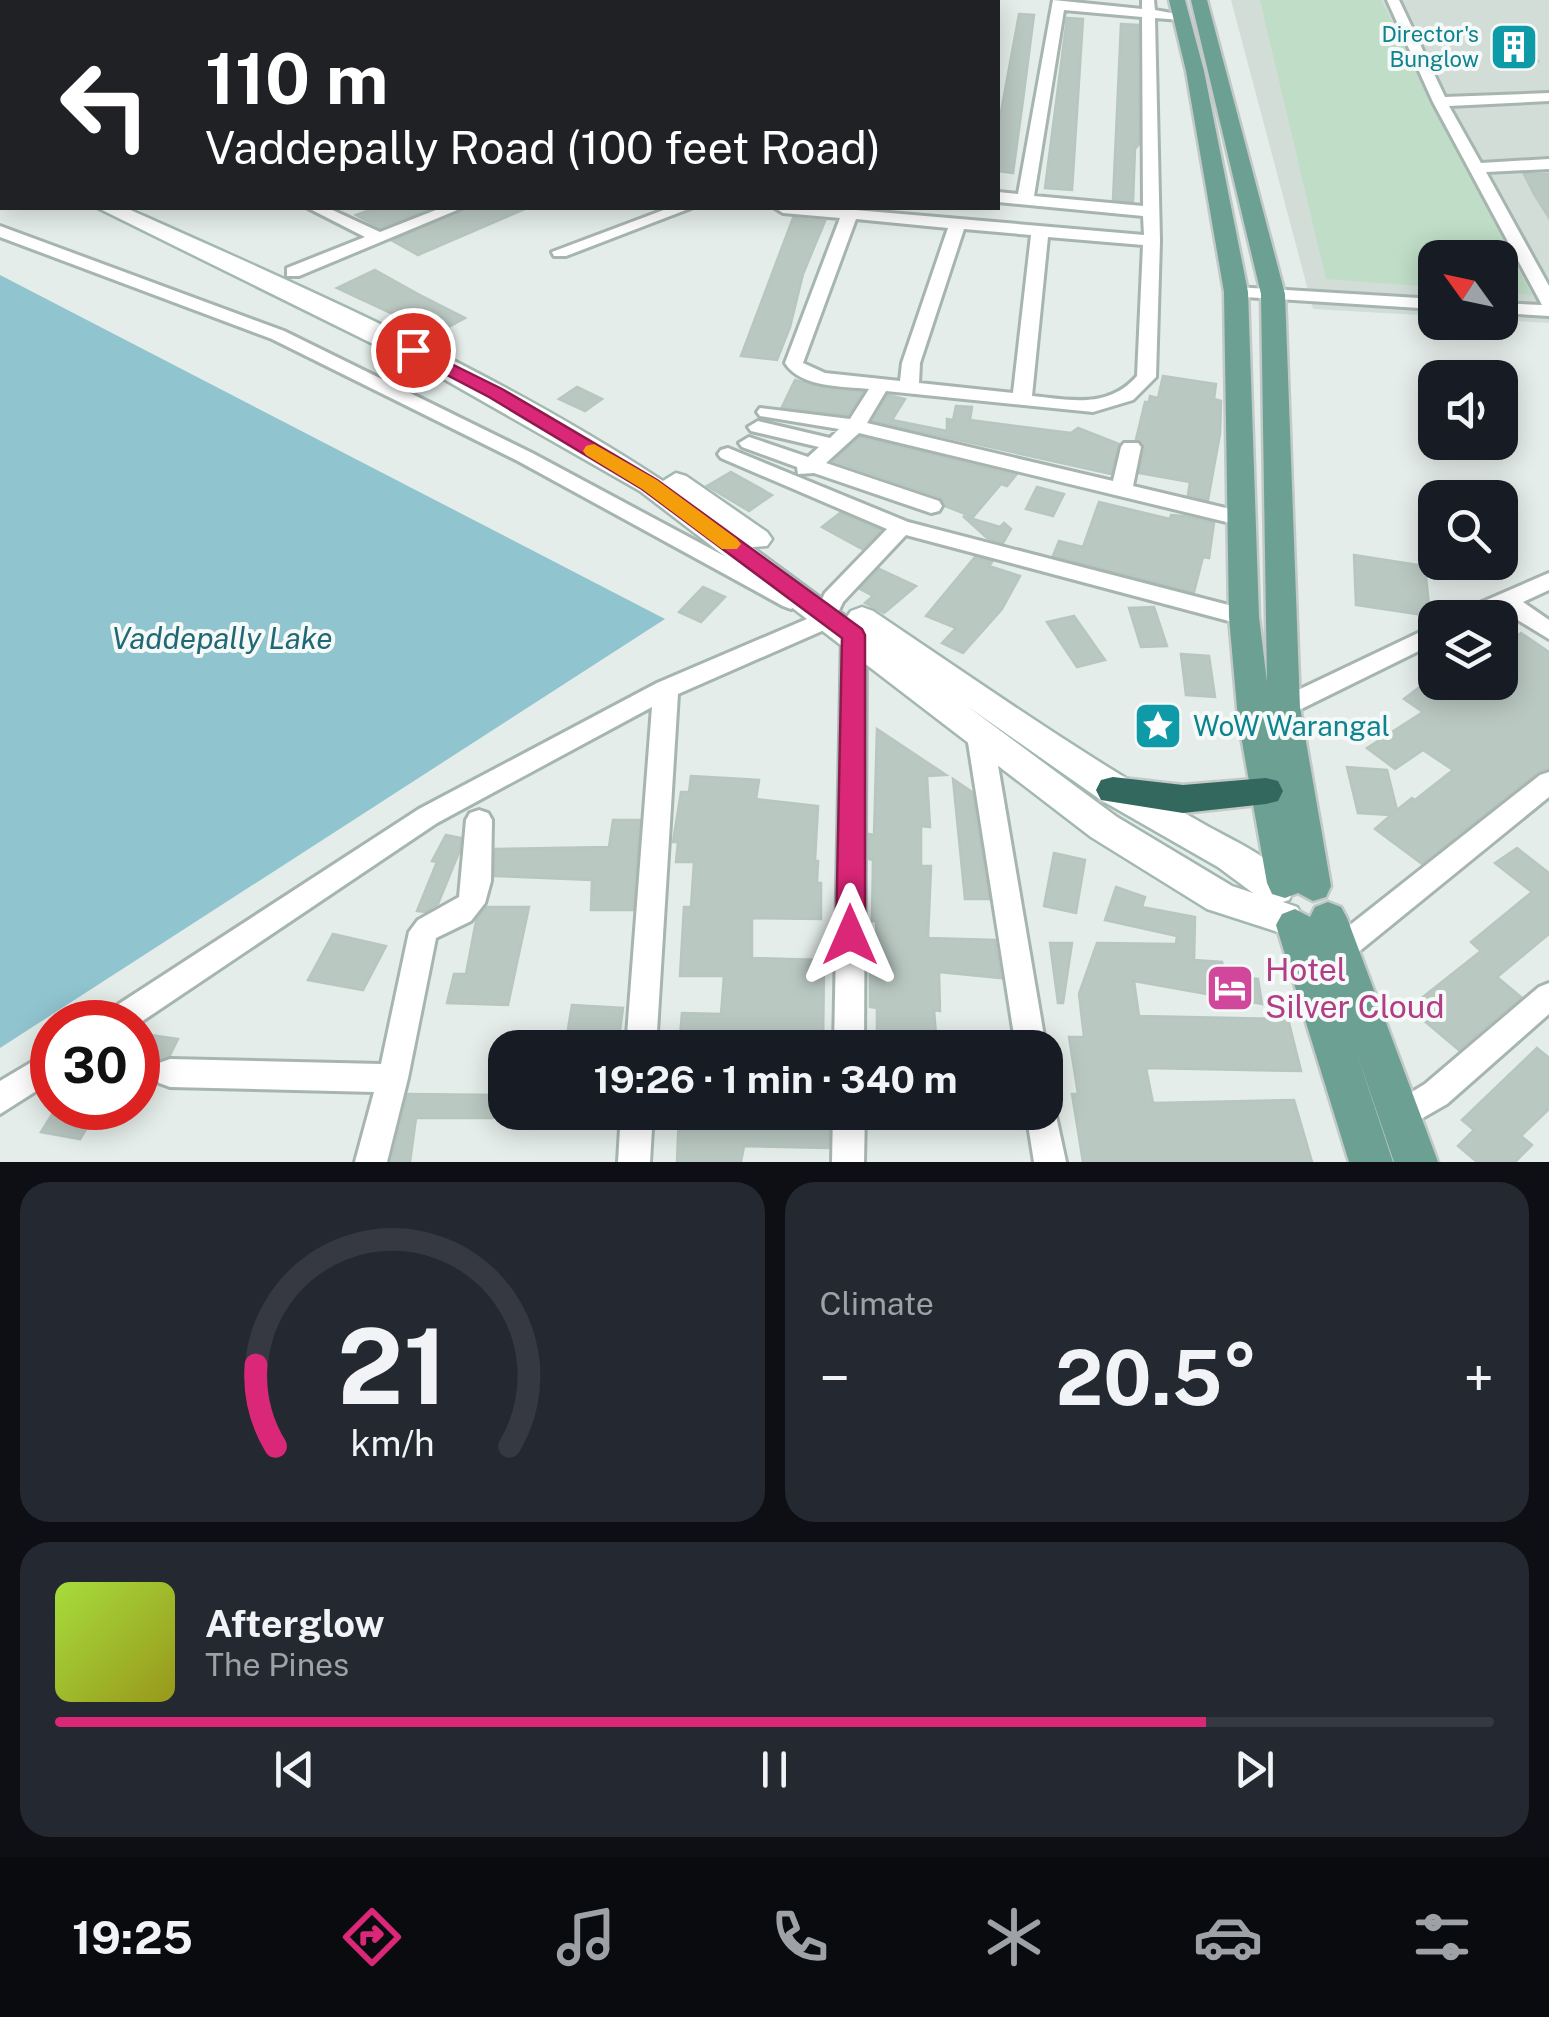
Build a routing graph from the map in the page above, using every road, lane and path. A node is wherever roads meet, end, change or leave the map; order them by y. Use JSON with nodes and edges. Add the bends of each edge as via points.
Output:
{"nodes":[{"id":1,"x":1393,"y":0,"type":"edge"},
{"id":2,"x":1058,"y":3,"type":"edge"},
{"id":3,"x":1186,"y":5,"type":"edge"},
{"id":4,"x":1149,"y":7,"type":"edge"},
{"id":5,"x":1549,"y":97,"type":"edge"},
{"id":6,"x":1440,"y":102,"type":"junction"},
{"id":7,"x":1549,"y":164,"type":"edge"},
{"id":8,"x":1476,"y":168,"type":"junction"},
{"id":9,"x":1000,"y":197,"type":"edge"},
{"id":10,"x":1025,"y":200,"type":"junction"},
{"id":11,"x":113,"y":210,"type":"edge"},
{"id":12,"x":151,"y":210,"type":"edge"},
{"id":13,"x":320,"y":210,"type":"edge"},
{"id":14,"x":449,"y":210,"type":"edge"},
{"id":15,"x":677,"y":210,"type":"edge"},
{"id":16,"x":802,"y":210,"type":"edge"},
{"id":17,"x":1150,"y":212,"type":"junction"},
{"id":18,"x":905,"y":214,"type":"edge"},
{"id":19,"x":849,"y":215,"type":"junction"},
{"id":20,"x":957,"y":225,"type":"junction"},
{"id":21,"x":0,"y":231,"type":"edge"},
{"id":22,"x":1040,"y":233,"type":"junction"},
{"id":23,"x":378,"y":237,"type":"junction"},
{"id":24,"x":1152,"y":241,"type":"junction"},
{"id":25,"x":560,"y":252,"type":"dead end"},
{"id":26,"x":293,"y":272,"type":"junction"},
{"id":27,"x":1236,"y":292,"type":"junction"},
{"id":28,"x":1274,"y":294,"type":"junction"},
{"id":29,"x":1549,"y":302,"type":"edge"},
{"id":30,"x":1418,"y":303,"type":"edge"},
{"id":31,"x":1518,"y":309,"type":"edge"},
{"id":32,"x":1549,"y":312,"type":"edge"},
{"id":33,"x":909,"y":386,"type":"junction"},
{"id":34,"x":877,"y":392,"type":"dead end"},
{"id":35,"x":1022,"y":401,"type":"junction"},
{"id":36,"x":855,"y":426,"type":"junction"},
{"id":37,"x":758,"y":427,"type":"junction"},
{"id":38,"x":836,"y":445,"type":"junction"},
{"id":39,"x":1131,"y":447,"type":"dead end"},
{"id":40,"x":728,"y":454,"type":"dead end"},
{"id":41,"x":812,"y":465,"type":"junction"},
{"id":42,"x":792,"y":483,"type":"junction"},
{"id":43,"x":1122,"y":490,"type":"junction"},
{"id":44,"x":931,"y":506,"type":"dead end"},
{"id":45,"x":1243,"y":519,"type":"junction"},
{"id":46,"x":902,"y":527,"type":"junction"},
{"id":47,"x":1549,"y":581,"type":"edge"},
{"id":48,"x":1504,"y":600,"type":"edge"},
{"id":49,"x":1518,"y":610,"type":"edge"},
{"id":50,"x":827,"y":611,"type":"junction"},
{"id":51,"x":1244,"y":616,"type":"junction"},
{"id":52,"x":1549,"y":631,"type":"edge"},
{"id":53,"x":854,"y":635,"type":"junction"},
{"id":54,"x":1418,"y":641,"type":"edge"},
{"id":55,"x":666,"y":689,"type":"junction"},
{"id":56,"x":1284,"y":707,"type":"junction"},
{"id":57,"x":980,"y":736,"type":"junction"},
{"id":58,"x":1549,"y":782,"type":"edge"},
{"id":59,"x":1113,"y":790,"type":"junction"},
{"id":60,"x":1266,"y":791,"type":"junction"},
{"id":61,"x":479,"y":820,"type":"dead end"},
{"id":62,"x":1303,"y":910,"type":"junction"},
{"id":63,"x":1549,"y":996,"type":"edge"},
{"id":64,"x":149,"y":1000,"type":"edge"},
{"id":65,"x":643,"y":1030,"type":"edge"},
{"id":66,"x":849,"y":1030,"type":"edge"},
{"id":67,"x":1028,"y":1030,"type":"edge"},
{"id":68,"x":170,"y":1073,"type":"dead end"},
{"id":69,"x":394,"y":1078,"type":"junction"},
{"id":70,"x":30,"y":1079,"type":"edge"},
{"id":71,"x":0,"y":1099,"type":"edge"},
{"id":72,"x":1400,"y":1116,"type":"junction"},
{"id":73,"x":636,"y":1130,"type":"edge"},
{"id":74,"x":849,"y":1130,"type":"edge"},
{"id":75,"x":1045,"y":1130,"type":"edge"},
{"id":76,"x":370,"y":1162,"type":"edge"},
{"id":77,"x":634,"y":1162,"type":"edge"},
{"id":78,"x":848,"y":1162,"type":"edge"},
{"id":79,"x":1050,"y":1162,"type":"edge"},
{"id":80,"x":1371,"y":1162,"type":"edge"},
{"id":81,"x":1416,"y":1162,"type":"edge"}],
"edges":[{"from":1,"to":6,"type":"street"},
{"from":2,"to":4,"type":"street"},
{"from":2,"to":10,"type":"street"},
{"from":3,"to":4,"type":"street"},
{"from":3,"to":27,"type":"main road"},
{"from":3,"to":28,"type":"main road"},
{"from":4,"to":17,"type":"street"},
{"from":5,"to":6,"type":"street"},
{"from":6,"to":8,"type":"street"},
{"from":7,"to":8,"type":"street"},
{"from":8,"to":29,"type":"street"},
{"from":9,"to":10,"type":"street"},
{"from":10,"to":17,"type":"street"},
{"from":11,"to":50,"type":"main road","via":[[496,393],[650,485]]},
{"from":12,"to":26,"type":"main road"},
{"from":13,"to":23,"type":"street"},
{"from":14,"to":23,"type":"street"},
{"from":15,"to":25,"type":"street"},
{"from":16,"to":19,"type":"street"},
{"from":17,"to":24,"type":"street"},
{"from":18,"to":19,"type":"street"},
{"from":18,"to":20,"type":"street"},
{"from":19,"to":33,"type":"street","via":[[794,363],[822,378]]},
{"from":20,"to":22,"type":"street"},
{"from":20,"to":33,"type":"street"},
{"from":21,"to":50,"type":"street","via":[[278,335]]},
{"from":22,"to":24,"type":"street"},
{"from":22,"to":35,"type":"street"},
{"from":23,"to":26,"type":"street"},
{"from":24,"to":35,"type":"street","via":[[1146,376],[1139,387],[1102,406]]},
{"from":26,"to":50,"type":"main road","via":[[510,384],[714,505]]},
{"from":27,"to":28,"type":"street"},
{"from":27,"to":45,"type":"main road"},
{"from":28,"to":30,"type":"street"},
{"from":28,"to":56,"type":"main road"},
{"from":31,"to":32,"type":"street"},
{"from":33,"to":35,"type":"street"},
{"from":34,"to":36,"type":"street"},
{"from":36,"to":37,"type":"street"},
{"from":36,"to":38,"type":"street"},
{"from":36,"to":43,"type":"street"},
{"from":37,"to":38,"type":"street"},
{"from":37,"to":41,"type":"street"},
{"from":38,"to":41,"type":"street"},
{"from":39,"to":43,"type":"street"},
{"from":40,"to":42,"type":"street"},
{"from":41,"to":42,"type":"street"},
{"from":41,"to":44,"type":"street"},
{"from":42,"to":46,"type":"street"},
{"from":43,"to":45,"type":"street"},
{"from":45,"to":51,"type":"main road"},
{"from":46,"to":50,"type":"street"},
{"from":46,"to":51,"type":"street"},
{"from":47,"to":48,"type":"street"},
{"from":49,"to":52,"type":"street"},
{"from":50,"to":53,"type":"main road"},
{"from":50,"to":55,"type":"street"},
{"from":50,"to":59,"type":"main road"},
{"from":51,"to":60,"type":"main road"},
{"from":53,"to":57,"type":"main road"},
{"from":53,"to":66,"type":"street"},
{"from":54,"to":56,"type":"street"},
{"from":55,"to":64,"type":"street","via":[[428,816]]},
{"from":55,"to":65,"type":"street"},
{"from":56,"to":62,"type":"main road"},
{"from":57,"to":62,"type":"main road","via":[[1164,867],[1220,898]]},
{"from":57,"to":67,"type":"street"},
{"from":58,"to":62,"type":"street"},
{"from":59,"to":60,"type":"highway","via":[[1183,799]]},
{"from":59,"to":62,"type":"main road","via":[[1231,858]]},
{"from":60,"to":62,"type":"main road"},
{"from":61,"to":69,"type":"street","via":[[475,896],[462,912],[423,932]]},
{"from":62,"to":72,"type":"main road"},
{"from":62,"to":80,"type":"main road"},
{"from":63,"to":72,"type":"street","via":[[1436,1094]]},
{"from":68,"to":69,"type":"street"},
{"from":69,"to":76,"type":"street"},
{"from":70,"to":71,"type":"street"},
{"from":72,"to":81,"type":"main road"},
{"from":73,"to":77,"type":"street"},
{"from":74,"to":78,"type":"street"},
{"from":75,"to":79,"type":"street"}]}
